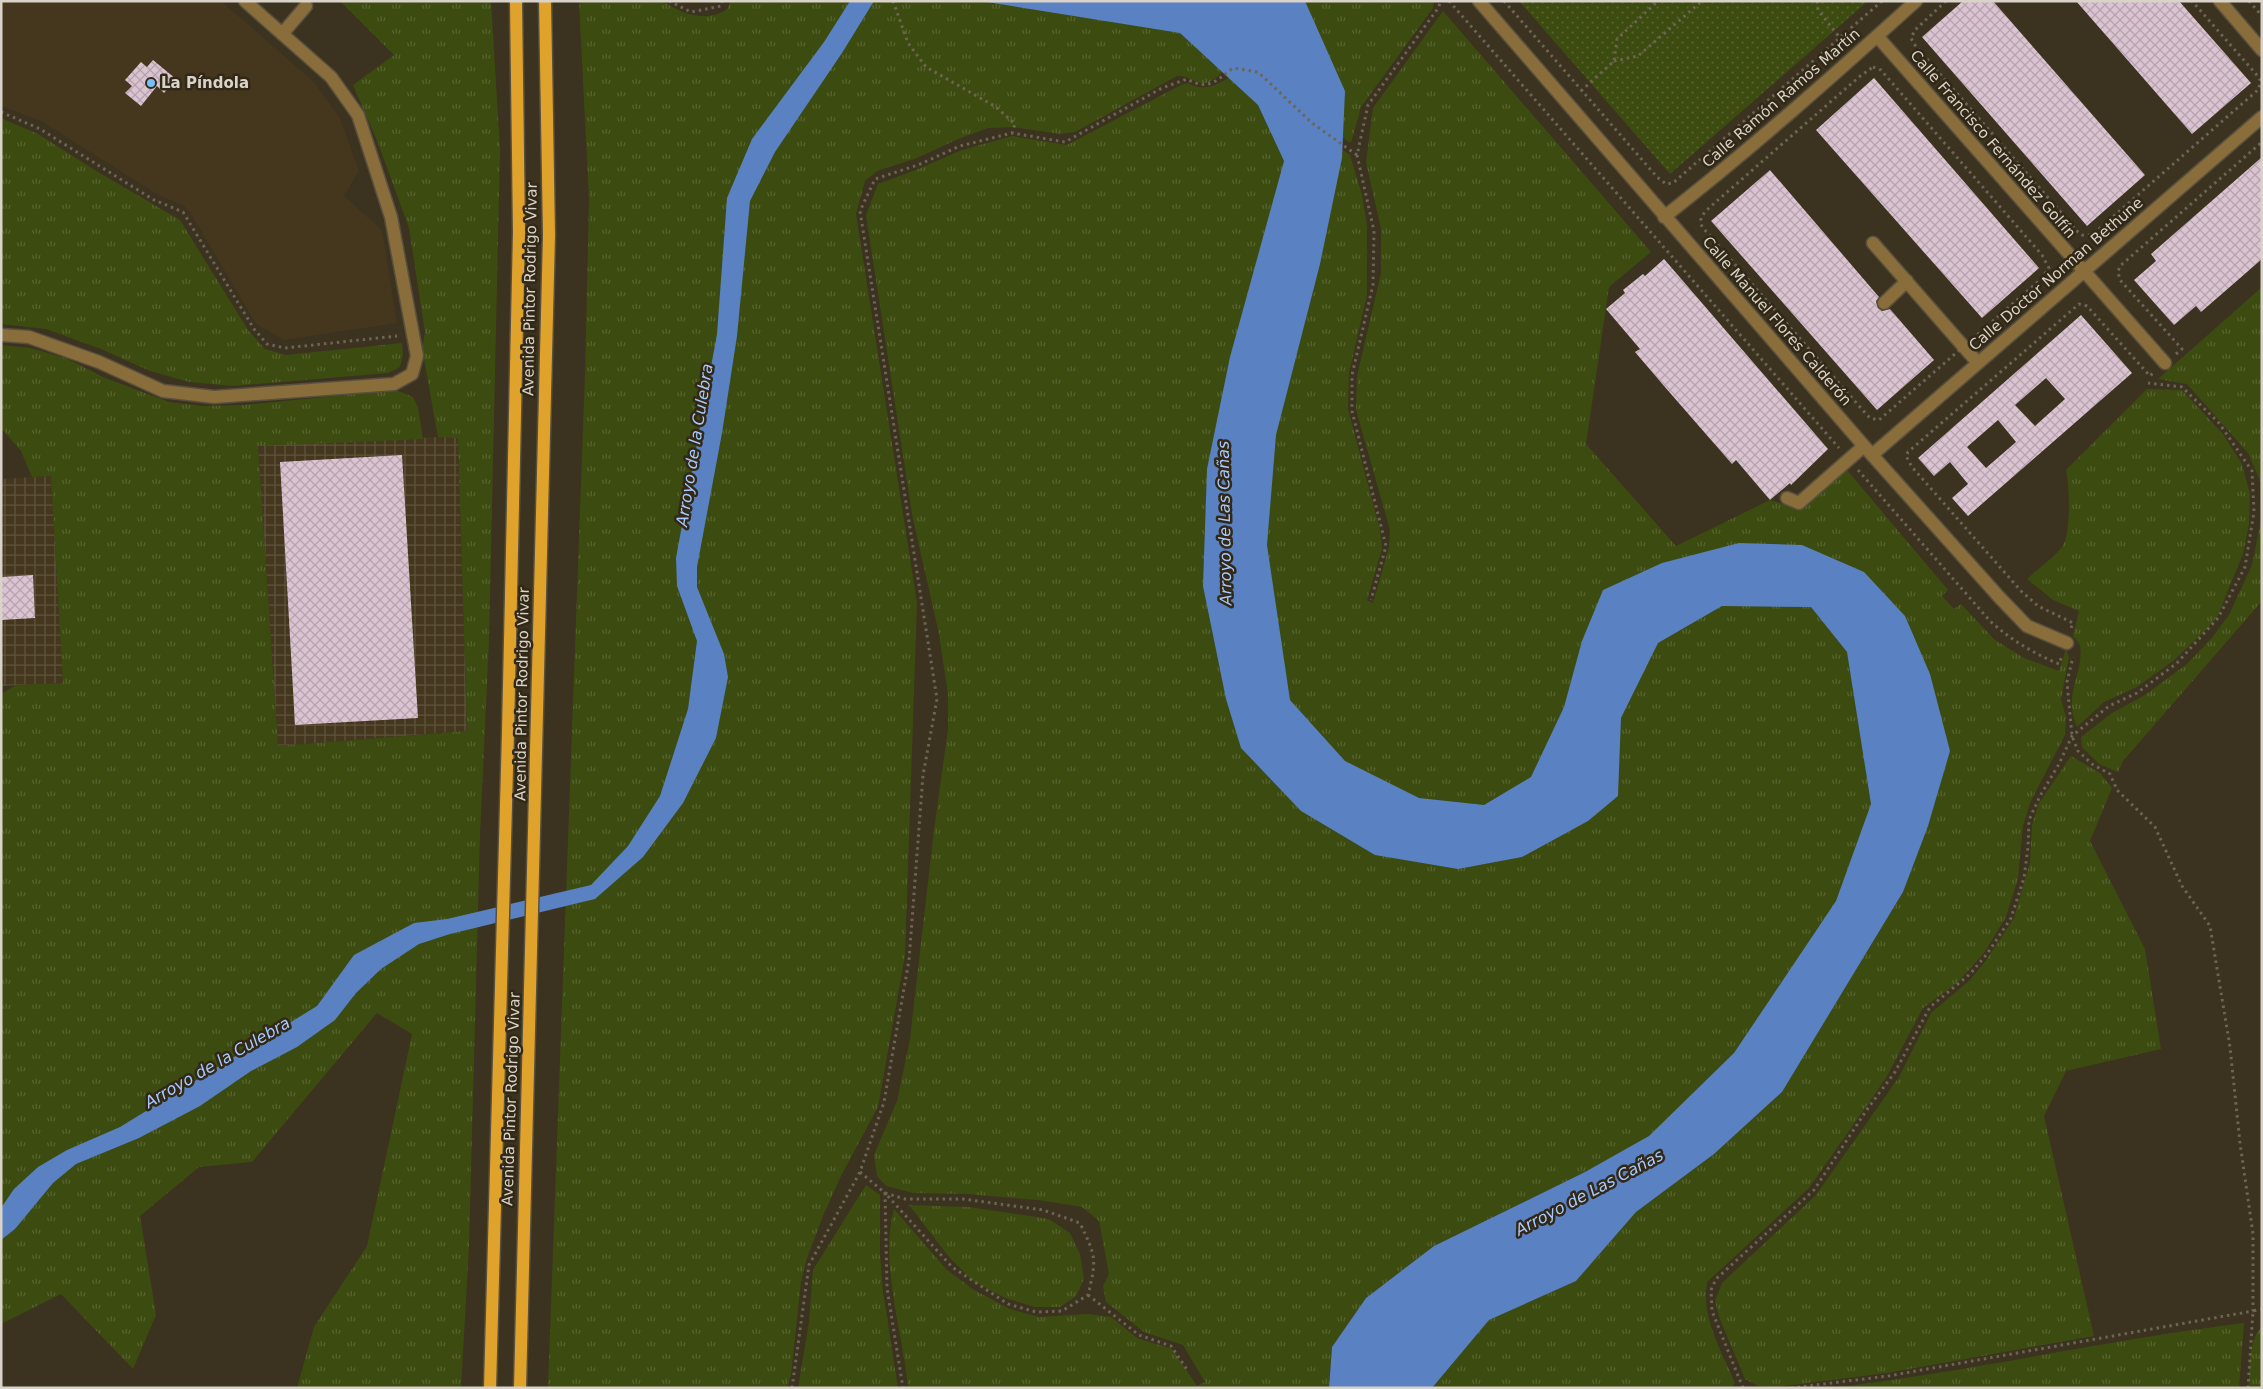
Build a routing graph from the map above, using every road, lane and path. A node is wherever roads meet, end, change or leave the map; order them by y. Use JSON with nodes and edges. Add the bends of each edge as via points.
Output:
{"nodes":[{"id":1,"x":245,"y":1,"type":"edge"},
{"id":2,"x":516,"y":1,"type":"edge"},
{"id":3,"x":545,"y":1,"type":"edge"},
{"id":4,"x":669,"y":1,"type":"edge"},
{"id":5,"x":722,"y":1,"type":"edge"},
{"id":6,"x":893,"y":1,"type":"edge"},
{"id":7,"x":1440,"y":1,"type":"edge"},
{"id":8,"x":1449,"y":1,"type":"edge"},
{"id":9,"x":1479,"y":1,"type":"edge"},
{"id":10,"x":1504,"y":1,"type":"edge"},
{"id":11,"x":1658,"y":1,"type":"edge"},
{"id":12,"x":1817,"y":1,"type":"edge"},
{"id":13,"x":1882,"y":1,"type":"edge"},
{"id":14,"x":1916,"y":1,"type":"edge"},
{"id":15,"x":1946,"y":1,"type":"edge"},
{"id":16,"x":2192,"y":1,"type":"edge"},
{"id":17,"x":2220,"y":1,"type":"edge"},
{"id":18,"x":2249,"y":1,"type":"edge"},
{"id":19,"x":1700,"y":2,"type":"edge"},
{"id":20,"x":306,"y":6,"type":"dead end"},
{"id":21,"x":2262,"y":16,"type":"edge"},
{"id":22,"x":282,"y":34,"type":"junction"},
{"id":23,"x":1877,"y":36,"type":"junction"},
{"id":24,"x":1840,"y":38,"type":"junction"},
{"id":25,"x":2262,"y":50,"type":"edge"},
{"id":26,"x":1614,"y":61,"type":"junction"},
{"id":27,"x":1582,"y":90,"type":"junction"},
{"id":28,"x":1568,"y":102,"type":"junction"},
{"id":29,"x":1,"y":112,"type":"edge"},
{"id":30,"x":2262,"y":117,"type":"edge"},
{"id":31,"x":1012,"y":133,"type":"junction"},
{"id":32,"x":2262,"y":142,"type":"edge"},
{"id":33,"x":1357,"y":155,"type":"junction"},
{"id":34,"x":1664,"y":217,"type":"junction"},
{"id":35,"x":1874,"y":243,"type":"dead end"},
{"id":36,"x":2084,"y":272,"type":"junction"},
{"id":37,"x":1907,"y":282,"type":"junction"},
{"id":38,"x":1884,"y":303,"type":"dead end"},
{"id":39,"x":413,"y":334,"type":"junction"},
{"id":40,"x":1,"y":335,"type":"edge"},
{"id":41,"x":2165,"y":363,"type":"junction"},
{"id":42,"x":1978,"y":364,"type":"junction"},
{"id":43,"x":2148,"y":383,"type":"dead end"},
{"id":44,"x":1868,"y":451,"type":"junction"},
{"id":45,"x":1849,"y":459,"type":"junction"},
{"id":46,"x":1787,"y":498,"type":"dead end"},
{"id":47,"x":1371,"y":600,"type":"dead end"},
{"id":48,"x":2067,"y":643,"type":"junction"},
{"id":49,"x":2072,"y":736,"type":"junction"},
{"id":50,"x":860,"y":1172,"type":"junction"},
{"id":51,"x":885,"y":1193,"type":"junction"},
{"id":52,"x":1088,"y":1295,"type":"junction"},
{"id":53,"x":2262,"y":1309,"type":"edge"},
{"id":54,"x":2252,"y":1311,"type":"junction"},
{"id":55,"x":1188,"y":1372,"type":"dead end"},
{"id":56,"x":490,"y":1388,"type":"edge"},
{"id":57,"x":520,"y":1388,"type":"edge"},
{"id":58,"x":792,"y":1388,"type":"edge"},
{"id":59,"x":903,"y":1388,"type":"edge"},
{"id":60,"x":1743,"y":1388,"type":"edge"},
{"id":61,"x":1791,"y":1388,"type":"edge"},
{"id":62,"x":2248,"y":1388,"type":"edge"}],
"edges":[{"from":1,"to":22,"type":"street"},
{"from":2,"to":56,"type":"main road","name":"Avenida Pintor Rodrigo Vivar","via":[[519,252]]},
{"from":3,"to":57,"type":"main road","name":"Avenida Pintor Rodrigo Vivar","via":[[549,245]]},
{"from":4,"to":5,"type":"path","via":[[691,12],[721,6]]},
{"from":6,"to":31,"type":"path","via":[[908,43],[926,67],[996,107],[1015,124]]},
{"from":7,"to":33,"type":"path","via":[[1368,105]]},
{"from":8,"to":45,"type":"path"},
{"from":9,"to":28,"type":"street","name":"Calle Manuel Flores Calderón"},
{"from":10,"to":27,"type":"path"},
{"from":11,"to":26,"type":"path","via":[[1618,39]]},
{"from":12,"to":24,"type":"path","via":[[1818,10]]},
{"from":13,"to":24,"type":"path"},
{"from":14,"to":23,"type":"street","name":"Calle Ramón Ramos Martín"},
{"from":15,"to":16,"type":"path","via":[[1914,30],[1914,44],[2078,232],[2088,236],[2258,88],[2260,80],[2256,74]]},
{"from":17,"to":25,"type":"street"},
{"from":18,"to":21,"type":"path"},
{"from":19,"to":26,"type":"path","via":[[1638,56]]},
{"from":20,"to":22,"type":"street"},
{"from":22,"to":39,"type":"street","via":[[331,77],[358,114],[391,217]]},
{"from":23,"to":34,"type":"street","name":"Calle Ramón Ramos Martín"},
{"from":23,"to":36,"type":"street","name":"Calle Francisco Fernández Golfín"},
{"from":24,"to":27,"type":"path","via":[[1674,183],[1662,182]]},
{"from":26,"to":27,"type":"path"},
{"from":27,"to":28,"type":"path"},
{"from":28,"to":34,"type":"street","name":"Calle Manuel Flores Calderón"},
{"from":29,"to":39,"type":"path","via":[[40,129],[154,200],[183,212],[254,330],[267,344],[285,348]]},
{"from":30,"to":36,"type":"street","name":"Calle Doctor Norman Bethune"},
{"from":31,"to":33,"type":"path","via":[[1066,142],[1162,88],[1187,80],[1198,86],[1205,85],[1217,81],[1233,68],[1258,72],[1312,123]]},
{"from":31,"to":50,"type":"path","via":[[960,146],[918,165],[875,179],[860,211],[937,699],[923,776],[909,960],[884,1102]]},
{"from":32,"to":41,"type":"path","via":[[2120,266],[2120,280],[2182,349]]},
{"from":33,"to":47,"type":"path","via":[[1374,231],[1373,285],[1352,375],[1352,411],[1386,546]]},
{"from":34,"to":44,"type":"street","name":"Calle Manuel Flores Calderón"},
{"from":35,"to":37,"type":"street"},
{"from":36,"to":41,"type":"street","name":"Calle Francisco Fernández Golfín"},
{"from":36,"to":42,"type":"street","name":"Calle Doctor Norman Bethune"},
{"from":37,"to":38,"type":"street"},
{"from":37,"to":42,"type":"street"},
{"from":39,"to":40,"type":"street","via":[[417,356],[412,374],[394,384],[214,397],[163,391],[99,362],[38,340]]},
{"from":41,"to":48,"type":"path","via":[[2150,376],[2087,306],[2076,305],[1906,456],[1912,467],[2029,599],[2073,623]]},
{"from":42,"to":44,"type":"street","name":"Calle Doctor Norman Bethune"},
{"from":43,"to":49,"type":"path","via":[[2182,387],[2219,423],[2252,471],[2254,512],[2245,567],[2218,618],[2177,663],[2137,693],[2108,706]]},
{"from":44,"to":45,"type":"street","name":"Calle Doctor Norman Bethune"},
{"from":44,"to":48,"type":"street","name":"Calle Manuel Flores Calderón","via":[[2027,626]]},
{"from":45,"to":46,"type":"street","name":"Calle Doctor Norman Bethune","via":[[1799,502]]},
{"from":45,"to":48,"type":"path","via":[[2001,631],[2028,650],[2060,664]]},
{"from":48,"to":49,"type":"path","via":[[2073,656],[2067,682]]},
{"from":49,"to":54,"type":"path","via":[[2078,750],[2092,764],[2110,774],[2117,790],[2155,827],[2182,886],[2210,926],[2230,1047],[2254,1234]]},
{"from":49,"to":60,"type":"path","via":[[2029,820],[2024,878],[2010,918],[1987,954],[1970,974],[1930,1007],[1895,1072],[1814,1190],[1716,1279],[1711,1290],[1712,1311]]},
{"from":50,"to":51,"type":"path"},
{"from":50,"to":58,"type":"path","via":[[810,1264]]},
{"from":51,"to":52,"type":"path","via":[[952,1268],[1008,1304],[1036,1312],[1062,1311]]},
{"from":51,"to":52,"type":"path","via":[[905,1199],[963,1198],[1043,1210],[1080,1223],[1094,1254],[1094,1272]]},
{"from":51,"to":59,"type":"path","via":[[887,1288]]},
{"from":52,"to":55,"type":"path","via":[[1138,1335],[1171,1346]]},
{"from":53,"to":54,"type":"path"},
{"from":54,"to":61,"type":"path","via":[[1888,1376]]},
{"from":54,"to":62,"type":"path"}]}
